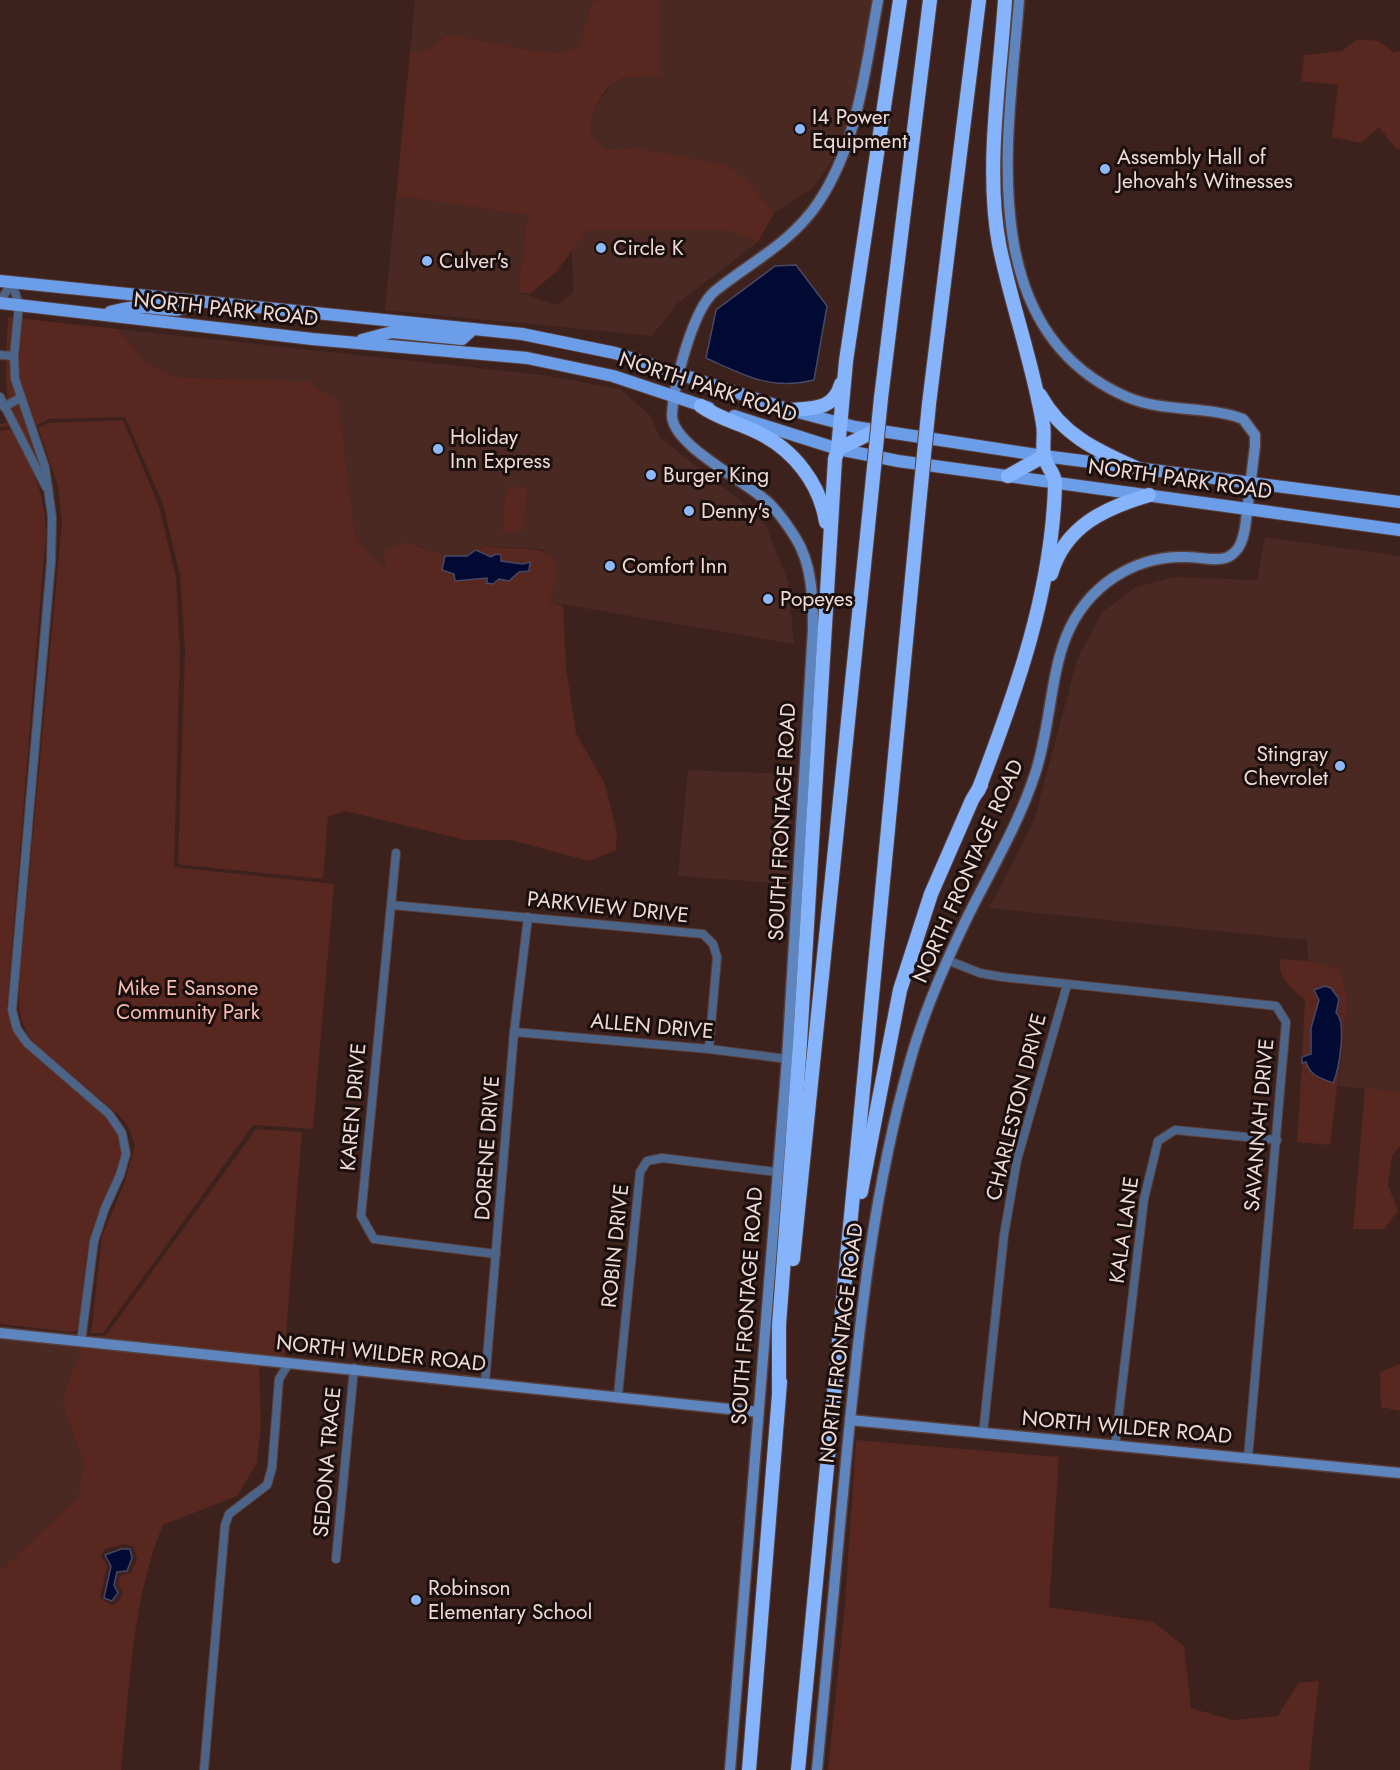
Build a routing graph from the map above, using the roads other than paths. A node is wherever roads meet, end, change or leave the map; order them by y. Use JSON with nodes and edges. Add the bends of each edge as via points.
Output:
{"nodes":[{"id":1,"x":878,"y":0,"type":"edge"},
{"id":2,"x":900,"y":0,"type":"edge"},
{"id":3,"x":930,"y":0,"type":"edge"},
{"id":4,"x":979,"y":0,"type":"edge"},
{"id":5,"x":1005,"y":0,"type":"edge"},
{"id":6,"x":1020,"y":0,"type":"edge"},
{"id":7,"x":6,"y":281,"type":"edge"},
{"id":8,"x":197,"y":300,"type":"junction"},
{"id":9,"x":0,"y":303,"type":"edge"},
{"id":10,"x":19,"y":305,"type":"junction"},
{"id":11,"x":97,"y":314,"type":"junction"},
{"id":12,"x":474,"y":329,"type":"junction"},
{"id":13,"x":358,"y":342,"type":"junction"},
{"id":14,"x":0,"y":355,"type":"edge"},
{"id":15,"x":14,"y":356,"type":"junction"},
{"id":16,"x":846,"y":362,"type":"junction"},
{"id":17,"x":681,"y":373,"type":"junction"},
{"id":18,"x":1034,"y":384,"type":"junction"},
{"id":19,"x":676,"y":396,"type":"junction"},
{"id":20,"x":0,"y":397,"type":"edge"},
{"id":21,"x":20,"y":398,"type":"junction"},
{"id":22,"x":701,"y":406,"type":"junction"},
{"id":23,"x":4,"y":407,"type":"junction"},
{"id":24,"x":790,"y":410,"type":"junction"},
{"id":25,"x":840,"y":423,"type":"junction"},
{"id":26,"x":874,"y":431,"type":"junction"},
{"id":27,"x":838,"y":449,"type":"junction"},
{"id":28,"x":1044,"y":456,"type":"junction"},
{"id":29,"x":1136,"y":468,"type":"junction"},
{"id":30,"x":1008,"y":476,"type":"junction"},
{"id":31,"x":1056,"y":482,"type":"junction"},
{"id":32,"x":1250,"y":482,"type":"junction"},
{"id":33,"x":48,"y":491,"type":"junction"},
{"id":34,"x":1149,"y":495,"type":"junction"},
{"id":35,"x":1400,"y":502,"type":"edge"},
{"id":36,"x":1247,"y":508,"type":"junction"},
{"id":37,"x":1400,"y":530,"type":"edge"},
{"id":38,"x":829,"y":538,"type":"junction"},
{"id":39,"x":978,"y":791,"type":"junction"},
{"id":40,"x":396,"y":853,"type":"dead end"},
{"id":41,"x":391,"y":905,"type":"junction"},
{"id":42,"x":528,"y":917,"type":"junction"},
{"id":43,"x":947,"y":960,"type":"junction"},
{"id":44,"x":1067,"y":985,"type":"junction"},
{"id":45,"x":514,"y":1032,"type":"junction"},
{"id":46,"x":709,"y":1049,"type":"junction"},
{"id":47,"x":787,"y":1059,"type":"junction"},
{"id":48,"x":1277,"y":1140,"type":"junction"},
{"id":49,"x":777,"y":1172,"type":"junction"},
{"id":50,"x":852,"y":1215,"type":"junction"},
{"id":51,"x":496,"y":1254,"type":"junction"},
{"id":52,"x":0,"y":1333,"type":"edge"},
{"id":53,"x":81,"y":1342,"type":"junction"},
{"id":54,"x":289,"y":1363,"type":"junction"},
{"id":55,"x":354,"y":1368,"type":"junction"},
{"id":56,"x":484,"y":1383,"type":"junction"},
{"id":57,"x":780,"y":1391,"type":"junction"},
{"id":58,"x":618,"y":1395,"type":"junction"},
{"id":59,"x":758,"y":1412,"type":"junction"},
{"id":60,"x":850,"y":1420,"type":"junction"},
{"id":61,"x":983,"y":1434,"type":"junction"},
{"id":62,"x":1115,"y":1446,"type":"junction"},
{"id":63,"x":1248,"y":1458,"type":"junction"},
{"id":64,"x":1400,"y":1473,"type":"edge"},
{"id":65,"x":336,"y":1559,"type":"dead end"},
{"id":66,"x":204,"y":1770,"type":"edge"},
{"id":67,"x":730,"y":1770,"type":"edge"},
{"id":68,"x":749,"y":1770,"type":"edge"},
{"id":69,"x":798,"y":1770,"type":"edge"},
{"id":70,"x":817,"y":1770,"type":"edge"}],
"edges":[{"from":1,"to":17,"type":"street","name":"SOUTH FRONTAGE ROAD","via":[[852,134],[840,166],[795,231],[767,256],[713,292],[702,306]]},
{"from":2,"to":16,"type":"highway"},
{"from":3,"to":57,"type":"highway","bridge":true,"via":[[881,398]]},
{"from":4,"to":50,"type":"highway","bridge":true,"via":[[929,404]]},
{"from":5,"to":18,"type":"highway","via":[[994,207]]},
{"from":6,"to":32,"type":"street","name":"NORTH FRONTAGE ROAD","via":[[1008,153],[1008,210],[1020,274],[1036,310],[1067,355],[1112,390],[1149,405],[1243,419],[1255,435]]},
{"from":7,"to":8,"type":"main road","name":"NORTH PARK ROAD"},
{"from":7,"to":9,"type":"street"},
{"from":7,"to":10,"type":"street"},
{"from":8,"to":11,"type":"main road","via":[[177,310],[139,307]]},
{"from":8,"to":12,"type":"main road","name":"NORTH PARK ROAD"},
{"from":9,"to":10,"type":"main road","name":"NORTH PARK ROAD"},
{"from":10,"to":11,"type":"main road","name":"NORTH PARK ROAD"},
{"from":10,"to":15,"type":"street"},
{"from":11,"to":13,"type":"main road","name":"NORTH PARK ROAD"},
{"from":12,"to":13,"type":"main road","via":[[462,339],[392,332]]},
{"from":12,"to":17,"type":"main road","name":"NORTH PARK ROAD","via":[[584,345]]},
{"from":13,"to":19,"type":"main road","name":"NORTH PARK ROAD","via":[[539,360],[613,376]]},
{"from":14,"to":15,"type":"street"},
{"from":15,"to":21,"type":"street"},
{"from":16,"to":24,"type":"highway","via":[[837,396],[819,408]]},
{"from":16,"to":25,"type":"highway"},
{"from":17,"to":19,"type":"street","name":"SOUTH FRONTAGE ROAD"},
{"from":17,"to":24,"type":"main road","name":"NORTH PARK ROAD"},
{"from":18,"to":28,"type":"highway","via":[[1043,425]]},
{"from":18,"to":29,"type":"highway","via":[[1046,406],[1070,433],[1084,444]]},
{"from":19,"to":22,"type":"main road","name":"NORTH PARK ROAD"},
{"from":19,"to":47,"type":"street","name":"SOUTH FRONTAGE ROAD","via":[[672,414],[676,432],[770,504],[796,538],[813,590]]},
{"from":20,"to":23,"type":"street"},
{"from":21,"to":23,"type":"street"},
{"from":21,"to":33,"type":"street","via":[[41,453]]},
{"from":22,"to":27,"type":"main road","name":"NORTH PARK ROAD"},
{"from":22,"to":38,"type":"highway","via":[[715,416],[759,433],[795,459],[819,495]]},
{"from":23,"to":33,"type":"street"},
{"from":24,"to":25,"type":"main road","name":"NORTH PARK ROAD"},
{"from":25,"to":26,"type":"main road","name":"NORTH PARK ROAD"},
{"from":25,"to":27,"type":"highway"},
{"from":26,"to":27,"type":"highway"},
{"from":26,"to":28,"type":"main road","name":"NORTH PARK ROAD"},
{"from":27,"to":30,"type":"main road","name":"NORTH PARK ROAD"},
{"from":27,"to":38,"type":"highway"},
{"from":28,"to":29,"type":"main road","name":"NORTH PARK ROAD"},
{"from":28,"to":30,"type":"highway"},
{"from":28,"to":31,"type":"highway"},
{"from":29,"to":32,"type":"main road","name":"NORTH PARK ROAD"},
{"from":30,"to":31,"type":"main road","name":"NORTH PARK ROAD"},
{"from":31,"to":34,"type":"main road","name":"NORTH PARK ROAD"},
{"from":31,"to":39,"type":"highway","via":[[1048,558],[1033,633],[1013,701]]},
{"from":32,"to":35,"type":"main road","name":"NORTH PARK ROAD"},
{"from":32,"to":36,"type":"street","name":"NORTH FRONTAGE ROAD"},
{"from":33,"to":53,"type":"street","via":[[51,556],[12,1010],[17,1029],[27,1043],[109,1114],[124,1141],[123,1167],[94,1241]]},
{"from":34,"to":36,"type":"main road","name":"NORTH PARK ROAD"},
{"from":34,"to":39,"type":"highway","via":[[1104,510],[1071,536],[1061,550],[1018,701]]},
{"from":36,"to":37,"type":"main road","name":"NORTH PARK ROAD"},
{"from":36,"to":43,"type":"street","name":"NORTH FRONTAGE ROAD","via":[[1243,540],[1234,554],[1217,559],[1187,556],[1147,561],[1107,581],[1079,611],[1065,640],[1035,774]]},
{"from":38,"to":57,"type":"highway","via":[[800,1043],[779,1325]]},
{"from":39,"to":50,"type":"highway","via":[[916,934],[884,1064],[864,1186]]},
{"from":40,"to":41,"type":"street","name":"KAREN DRIVE"},
{"from":41,"to":42,"type":"street","name":"PARKVIEW DRIVE"},
{"from":41,"to":51,"type":"street","name":"KAREN DRIVE","via":[[361,1216],[374,1239]]},
{"from":42,"to":45,"type":"street","name":"DORENE DRIVE"},
{"from":42,"to":46,"type":"street","name":"PARKVIEW DRIVE","via":[[703,934],[713,944],[717,957]]},
{"from":43,"to":44,"type":"street","name":"CHARLESTON DRIVE","via":[[980,973]]},
{"from":43,"to":60,"type":"street","name":"NORTH FRONTAGE ROAD","via":[[912,1054],[889,1147],[863,1302]]},
{"from":44,"to":48,"type":"street","name":"SAVANNAH DRIVE","via":[[1276,1006],[1286,1022]]},
{"from":44,"to":61,"type":"street","name":"CHARLESTON DRIVE","via":[[1017,1160],[1004,1235]]},
{"from":45,"to":46,"type":"street","name":"ALLEN DRIVE"},
{"from":45,"to":51,"type":"street","name":"DORENE DRIVE"},
{"from":46,"to":47,"type":"street","name":"ALLEN DRIVE"},
{"from":47,"to":49,"type":"street","name":"SOUTH FRONTAGE ROAD"},
{"from":48,"to":62,"type":"street","name":"KALA LANE","via":[[1175,1130],[1158,1142],[1144,1199]]},
{"from":48,"to":63,"type":"street","name":"SAVANNAH DRIVE"},
{"from":49,"to":58,"type":"street","name":"ROBIN DRIVE","via":[[662,1158],[647,1161],[640,1172]]},
{"from":49,"to":59,"type":"street","name":"SOUTH FRONTAGE ROAD"},
{"from":50,"to":69,"type":"highway"},
{"from":51,"to":56,"type":"street","name":"DORENE DRIVE"},
{"from":52,"to":53,"type":"street","name":"NORTH WILDER ROAD"},
{"from":53,"to":54,"type":"street","name":"NORTH WILDER ROAD"},
{"from":54,"to":55,"type":"street","name":"NORTH WILDER ROAD"},
{"from":54,"to":66,"type":"street","via":[[279,1379],[272,1468],[267,1485],[229,1514],[225,1525]]},
{"from":55,"to":56,"type":"street","name":"NORTH WILDER ROAD"},
{"from":55,"to":65,"type":"street","name":"SEDONA TRACE"},
{"from":56,"to":58,"type":"street","name":"NORTH WILDER ROAD"},
{"from":57,"to":68,"type":"highway"},
{"from":58,"to":59,"type":"street","name":"NORTH WILDER ROAD"},
{"from":59,"to":67,"type":"street","name":"SOUTH FRONTAGE ROAD"},
{"from":60,"to":61,"type":"street","name":"NORTH WILDER ROAD"},
{"from":60,"to":70,"type":"street","name":"NORTH FRONTAGE ROAD"},
{"from":61,"to":62,"type":"street","name":"NORTH WILDER ROAD"},
{"from":62,"to":63,"type":"street","name":"NORTH WILDER ROAD"},
{"from":63,"to":64,"type":"street","name":"NORTH WILDER ROAD"}]}
